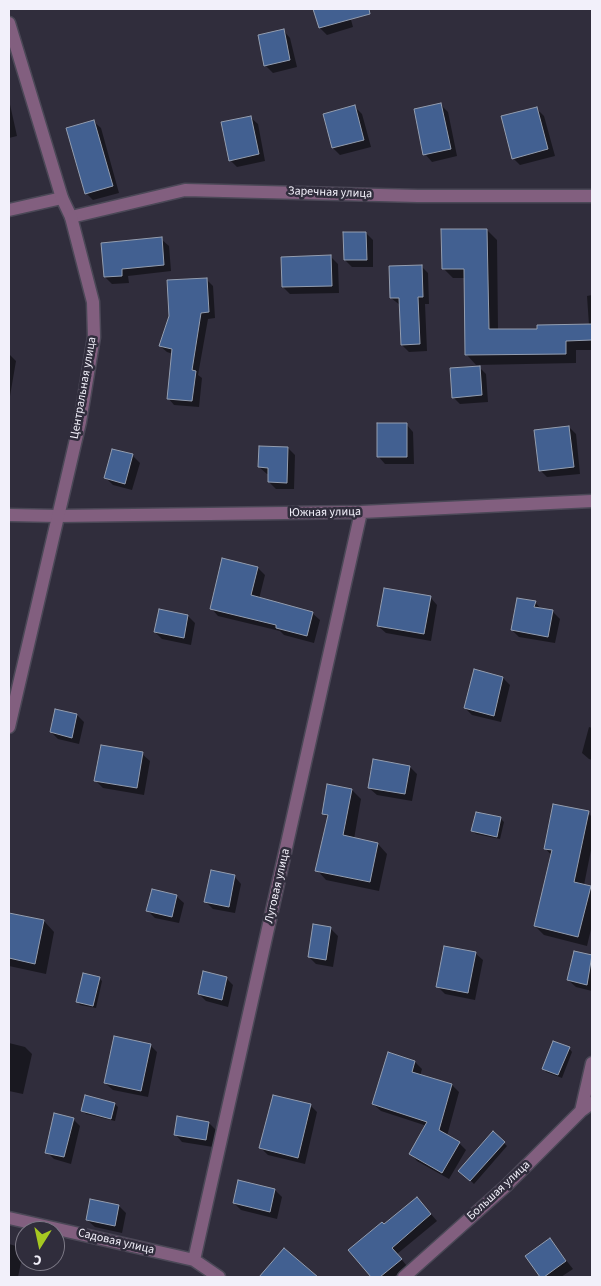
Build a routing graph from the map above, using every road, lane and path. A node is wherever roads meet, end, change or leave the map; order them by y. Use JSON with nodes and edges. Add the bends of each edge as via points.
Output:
{"nodes":[{"id":1,"x":9,"y":24,"type":"edge"},
{"id":2,"x":592,"y":196,"type":"edge"},
{"id":3,"x":62,"y":198,"type":"junction"},
{"id":4,"x":9,"y":210,"type":"edge"},
{"id":5,"x":71,"y":217,"type":"junction"},
{"id":6,"x":592,"y":500,"type":"edge"},
{"id":7,"x":361,"y":512,"type":"junction"},
{"id":8,"x":9,"y":515,"type":"edge"},
{"id":9,"x":58,"y":516,"type":"junction"},
{"id":10,"x":9,"y":727,"type":"edge"},
{"id":11,"x":592,"y":1063,"type":"edge"},
{"id":12,"x":592,"y":1103,"type":"edge"},
{"id":13,"x":581,"y":1111,"type":"junction"},
{"id":14,"x":9,"y":1218,"type":"edge"},
{"id":15,"x":194,"y":1260,"type":"junction"},
{"id":16,"x":219,"y":1277,"type":"edge"},
{"id":17,"x":404,"y":1277,"type":"edge"}],
"edges":[{"from":1,"to":3,"type":"street","name":"Центральная улица"},
{"from":2,"to":5,"type":"street","name":"Заречная улица","via":[[418,196],[185,190]]},
{"from":3,"to":4,"type":"street"},
{"from":3,"to":5,"type":"street","name":"Центральная улица"},
{"from":5,"to":9,"type":"street","name":"Центральная улица","via":[[93,302],[94,337],[80,422]]},
{"from":6,"to":7,"type":"street","name":"Южная улица"},
{"from":7,"to":9,"type":"street","name":"Южная улица"},
{"from":7,"to":15,"type":"street","name":"Луговая улица"},
{"from":8,"to":9,"type":"street","name":"Южная улица"},
{"from":9,"to":10,"type":"street","name":"Центральная улица"},
{"from":11,"to":13,"type":"street"},
{"from":12,"to":13,"type":"street","name":"Большая улица"},
{"from":13,"to":17,"type":"street","name":"Большая улица","via":[[506,1186]]},
{"from":14,"to":15,"type":"street","name":"Садовая улица"},
{"from":15,"to":16,"type":"street","name":"Садовая улица"}]}
